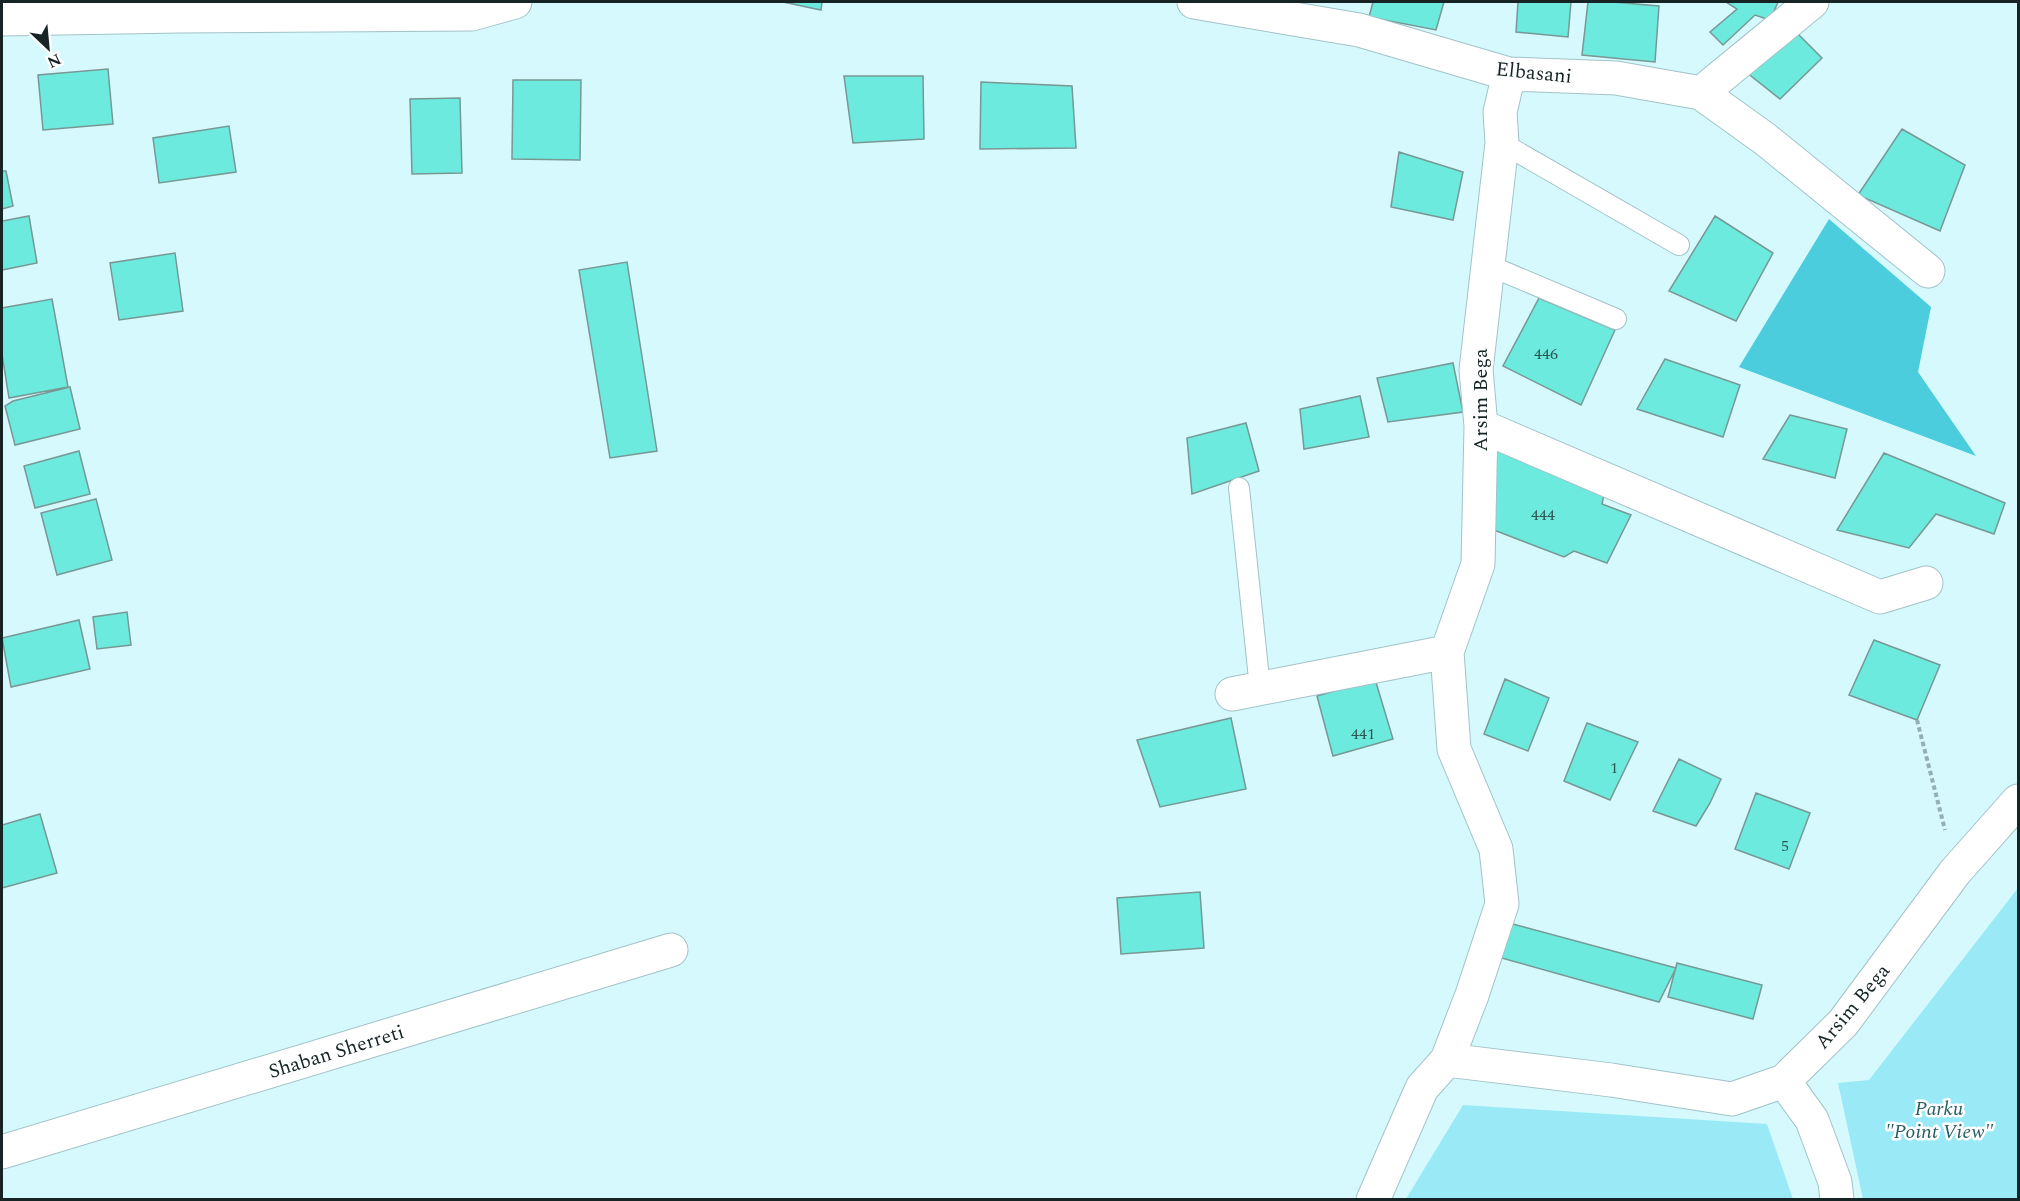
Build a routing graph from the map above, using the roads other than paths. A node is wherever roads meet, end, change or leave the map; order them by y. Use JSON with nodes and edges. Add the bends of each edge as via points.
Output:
{"nodes":[{"id":1,"x":515,"y":2,"type":"edge"},
{"id":2,"x":1194,"y":2,"type":"edge"},
{"id":3,"x":1812,"y":2,"type":"edge"},
{"id":4,"x":180,"y":9,"type":"edge"},
{"id":5,"x":2,"y":19,"type":"edge"},
{"id":6,"x":1509,"y":74,"type":"junction"},
{"id":7,"x":1701,"y":93,"type":"junction"},
{"id":8,"x":1502,"y":143,"type":"junction"},
{"id":9,"x":1679,"y":245,"type":"dead end"},
{"id":10,"x":1488,"y":265,"type":"junction"},
{"id":11,"x":1928,"y":271,"type":"dead end"},
{"id":12,"x":1616,"y":319,"type":"dead end"},
{"id":13,"x":1481,"y":426,"type":"junction"},
{"id":14,"x":1239,"y":488,"type":"dead end"},
{"id":15,"x":1926,"y":584,"type":"dead end"},
{"id":16,"x":1447,"y":652,"type":"junction"},
{"id":17,"x":1246,"y":691,"type":"joint"},
{"id":18,"x":2019,"y":801,"type":"edge"},
{"id":19,"x":671,"y":950,"type":"dead end"},
{"id":20,"x":1447,"y":1060,"type":"junction"},
{"id":21,"x":1784,"y":1081,"type":"junction"},
{"id":22,"x":2,"y":1152,"type":"edge"},
{"id":23,"x":1373,"y":1200,"type":"edge"},
{"id":24,"x":1837,"y":1200,"type":"edge"}],
"edges":[{"from":1,"to":4,"type":"street","via":[[472,14]]},
{"from":2,"to":6,"type":"street","name":"Elbasani","via":[[1359,30]]},
{"from":3,"to":7,"type":"street"},
{"from":4,"to":5,"type":"street"},
{"from":6,"to":7,"type":"street","name":"Elbasani","via":[[1616,78]]},
{"from":6,"to":8,"type":"street","name":"Arsim Bega","via":[[1500,112]]},
{"from":7,"to":11,"type":"street","via":[[1765,139]]},
{"from":8,"to":9,"type":"lane"},
{"from":8,"to":10,"type":"street","name":"Arsim Bega"},
{"from":10,"to":12,"type":"lane"},
{"from":10,"to":13,"type":"street","name":"Arsim Bega","via":[[1476,370]]},
{"from":13,"to":15,"type":"street","via":[[1880,597]]},
{"from":13,"to":16,"type":"street","name":"Arsim Bega","via":[[1478,564]]},
{"from":14,"to":17,"type":"lane"},
{"from":16,"to":17,"type":"street"},
{"from":16,"to":20,"type":"street","name":"Arsim Bega","via":[[1454,749],[1496,849],[1502,904]]},
{"from":18,"to":21,"type":"street","name":"Arsim Bega","via":[[1955,872],[1843,1023]]},
{"from":19,"to":22,"type":"street","name":"Shaban Sherreti"},
{"from":20,"to":21,"type":"street","name":"Arsim Bega","via":[[1732,1099]]},
{"from":20,"to":23,"type":"street","name":"Arsim Bega","via":[[1422,1088]]},
{"from":21,"to":24,"type":"street","via":[[1812,1120],[1835,1182]]}]}
